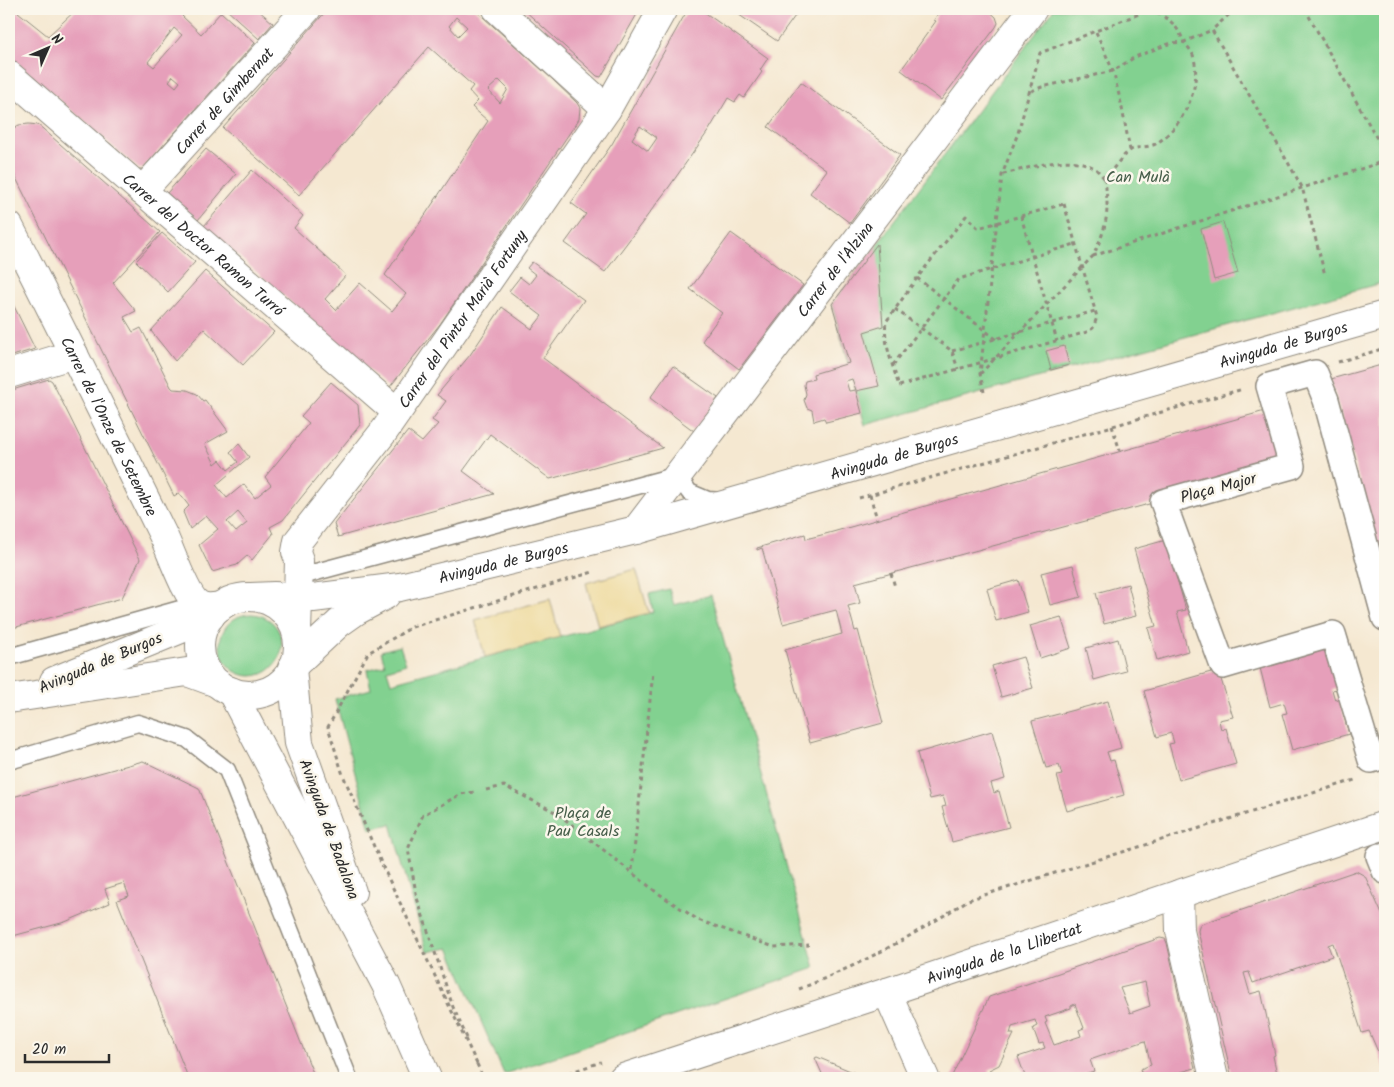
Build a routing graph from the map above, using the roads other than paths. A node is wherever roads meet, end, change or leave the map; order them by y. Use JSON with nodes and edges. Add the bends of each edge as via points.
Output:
{"nodes":[{"id":1,"x":307,"y":9,"type":"edge"},
{"id":2,"x":498,"y":9,"type":"edge"},
{"id":3,"x":663,"y":9,"type":"edge"},
{"id":4,"x":1021,"y":14,"type":"edge"},
{"id":5,"x":9,"y":75,"type":"edge"},
{"id":6,"x":607,"y":109,"type":"junction"},
{"id":7,"x":142,"y":191,"type":"junction"},
{"id":8,"x":9,"y":226,"type":"edge"},
{"id":9,"x":1385,"y":315,"type":"edge"},
{"id":10,"x":74,"y":354,"type":"junction"},
{"id":11,"x":9,"y":374,"type":"edge"},
{"id":12,"x":397,"y":412,"type":"junction"},
{"id":13,"x":678,"y":474,"type":"junction"},
{"id":14,"x":733,"y":502,"type":"junction"},
{"id":15,"x":636,"y":530,"type":"junction"},
{"id":16,"x":400,"y":587,"type":"junction"},
{"id":17,"x":281,"y":592,"type":"junction"},
{"id":18,"x":210,"y":609,"type":"junction"},
{"id":19,"x":1385,"y":618,"type":"edge"},
{"id":20,"x":297,"y":634,"type":"junction"},
{"id":21,"x":9,"y":657,"type":"edge"},
{"id":22,"x":293,"y":667,"type":"junction"},
{"id":23,"x":224,"y":687,"type":"junction"},
{"id":24,"x":13,"y":698,"type":"edge"},
{"id":25,"x":1385,"y":756,"type":"edge"},
{"id":26,"x":9,"y":761,"type":"edge"},
{"id":27,"x":1385,"y":825,"type":"edge"},
{"id":28,"x":1179,"y":894,"type":"junction"},
{"id":29,"x":386,"y":985,"type":"junction"},
{"id":30,"x":887,"y":992,"type":"junction"},
{"id":31,"x":349,"y":1078,"type":"edge"},
{"id":32,"x":427,"y":1078,"type":"edge"},
{"id":33,"x":623,"y":1078,"type":"edge"},
{"id":34,"x":925,"y":1078,"type":"edge"},
{"id":35,"x":1214,"y":1078,"type":"edge"}],
"edges":[{"from":1,"to":7,"type":"street","name":"Carrer de Gimbernat"},
{"from":2,"to":6,"type":"street"},
{"from":3,"to":6,"type":"street","name":"Carrer del Pintor Marià Fortuny"},
{"from":4,"to":13,"type":"street","name":"Carrer de l'Alzina"},
{"from":5,"to":7,"type":"street","name":"Carrer del Doctor Ramon Turró"},
{"from":6,"to":12,"type":"street","name":"Carrer del Pintor Marià Fortuny"},
{"from":7,"to":12,"type":"street","name":"Carrer del Doctor Ramon Turró"},
{"from":8,"to":10,"type":"street","name":"Carrer de l'Onze de Setembre"},
{"from":9,"to":14,"type":"street","name":"Avinguda de Burgos"},
{"from":10,"to":11,"type":"street"},
{"from":10,"to":18,"type":"street","name":"Carrer de l'Onze de Setembre","via":[[183,582]]},
{"from":12,"to":17,"type":"street","name":"Carrer del Pintor Marià Fortuny","via":[[298,541],[296,552],[300,560]]},
{"from":13,"to":14,"type":"lane","via":[[689,492],[708,500]]},
{"from":13,"to":15,"type":"street","name":"Carrer de l'Alzina"},
{"from":13,"to":17,"type":"lane"},
{"from":14,"to":15,"type":"street","name":"Avinguda de Burgos"},
{"from":15,"to":16,"type":"street","name":"Avinguda de Burgos"},
{"from":16,"to":17,"type":"street","name":"Avinguda de Burgos","via":[[313,598]]},
{"from":16,"to":22,"type":"street","name":"Avinguda de Burgos","via":[[339,623]]},
{"from":17,"to":18,"type":"street","name":"Avinguda de Burgos","via":[[240,598]]},
{"from":17,"to":20,"type":"street","name":"Carrer del Pintor Marià Fortuny"},
{"from":17,"to":20,"type":"street","via":[[266,600],[291,619]]},
{"from":18,"to":21,"type":"lane"},
{"from":18,"to":23,"type":"street","name":"Avinguda de Badalona","via":[[202,636],[202,658],[208,672]]},
{"from":18,"to":24,"type":"street","name":"Avinguda de Burgos"},
{"from":19,"to":25,"type":"street","name":"Plaça Major","via":[[1326,400],[1315,373],[1269,386],[1292,466],[1163,502],[1223,666],[1333,634],[1371,760]]},
{"from":20,"to":22,"type":"street","name":"Avinguda de Badalona"},
{"from":22,"to":23,"type":"street","name":"Avinguda de Burgos","via":[[285,680],[270,692],[254,696]]},
{"from":22,"to":29,"type":"street","name":"Avinguda de Badalona","via":[[299,743]]},
{"from":23,"to":24,"type":"street","name":"Avinguda de Burgos","via":[[187,672]]},
{"from":23,"to":29,"type":"street","name":"Avinguda de Badalona"},
{"from":26,"to":31,"type":"lane","via":[[138,723],[187,739],[227,770]]},
{"from":27,"to":28,"type":"street","name":"Avinguda de la Llibertat"},
{"from":28,"to":30,"type":"street","name":"Avinguda de la Llibertat"},
{"from":28,"to":35,"type":"street","via":[[1180,931]]},
{"from":29,"to":32,"type":"street","name":"Avinguda de Badalona"},
{"from":30,"to":33,"type":"street","name":"Avinguda de la Llibertat"},
{"from":30,"to":34,"type":"street"}]}
